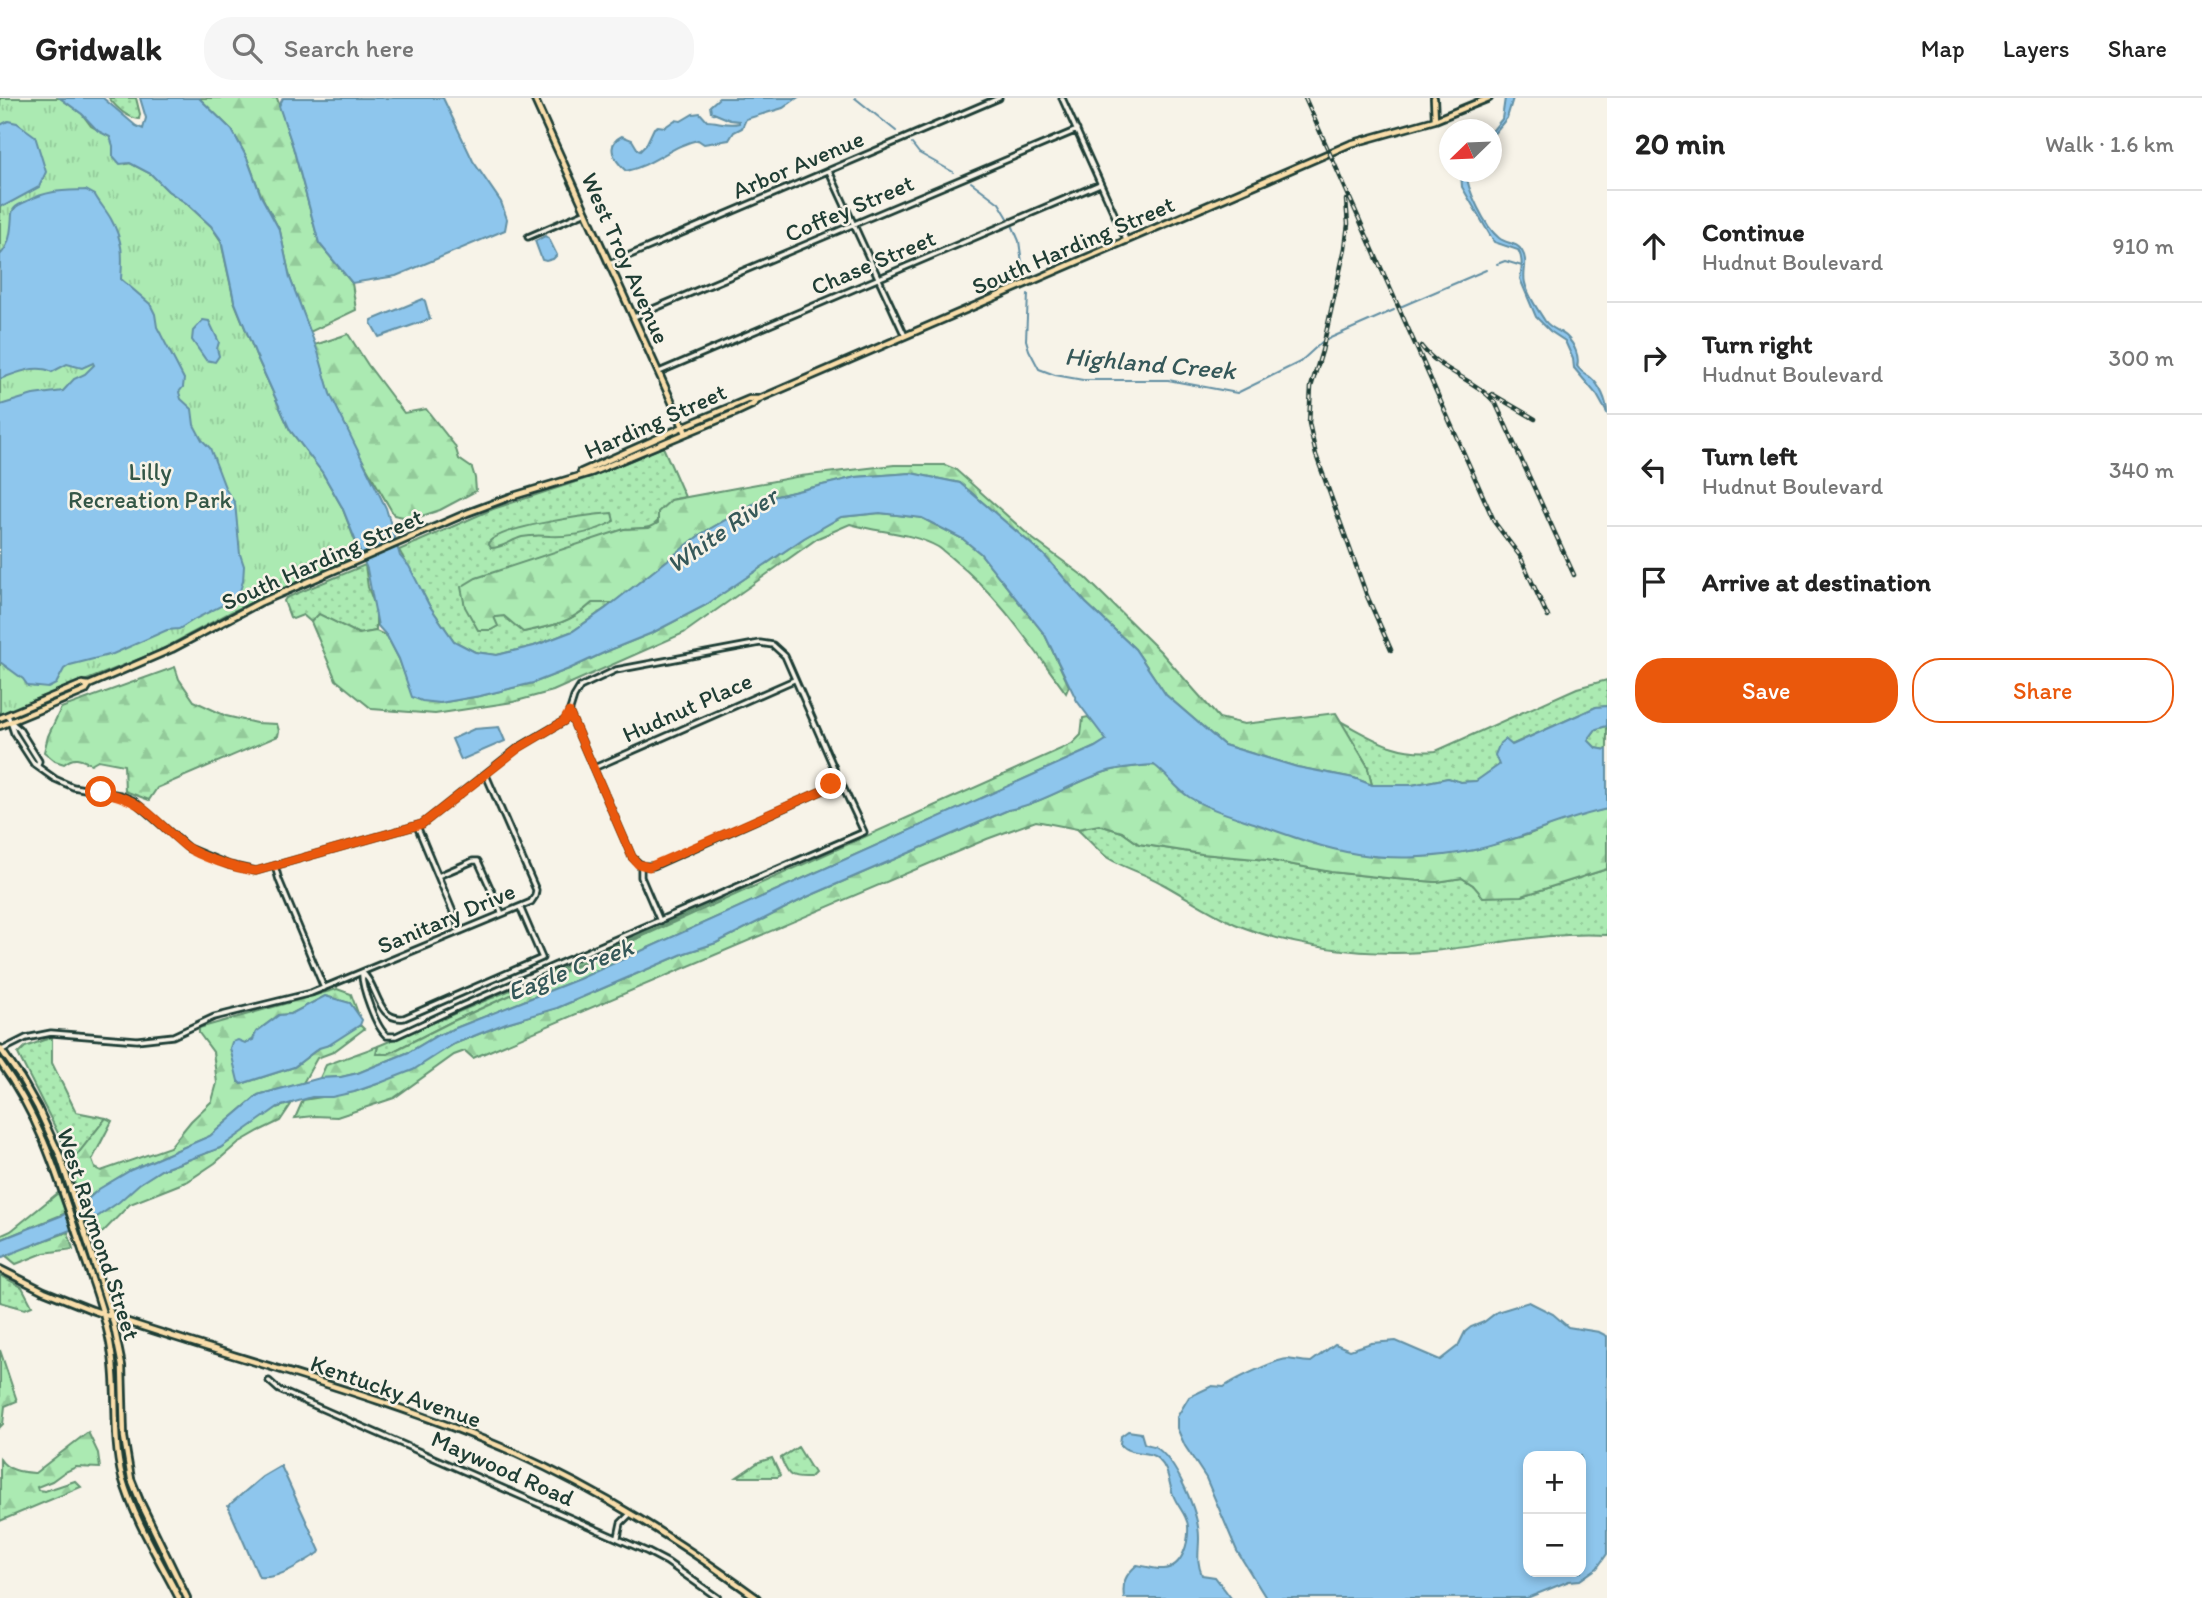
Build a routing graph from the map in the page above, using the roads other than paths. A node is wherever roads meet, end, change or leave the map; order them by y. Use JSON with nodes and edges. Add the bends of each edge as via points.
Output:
{"nodes":[{"id":1,"x":534,"y":98,"type":"edge"},
{"id":2,"x":999,"y":98,"type":"edge"},
{"id":3,"x":1062,"y":98,"type":"edge"},
{"id":4,"x":1434,"y":98,"type":"edge"},
{"id":5,"x":1488,"y":99,"type":"edge"},
{"id":6,"x":1435,"y":120,"type":"junction"},
{"id":7,"x":1077,"y":130,"type":"junction"},
{"id":8,"x":829,"y":171,"type":"junction"},
{"id":9,"x":1100,"y":184,"type":"junction"},
{"id":10,"x":586,"y":212,"type":"junction"},
{"id":11,"x":854,"y":224,"type":"junction"},
{"id":12,"x":528,"y":237,"type":"dead end"},
{"id":13,"x":1127,"y":242,"type":"junction"},
{"id":14,"x":609,"y":264,"type":"junction"},
{"id":15,"x":878,"y":278,"type":"junction"},
{"id":16,"x":634,"y":317,"type":"junction"},
{"id":17,"x":905,"y":336,"type":"junction"},
{"id":18,"x":659,"y":372,"type":"junction"},
{"id":19,"x":759,"y":398,"type":"junction"},
{"id":20,"x":683,"y":426,"type":"junction"},
{"id":21,"x":686,"y":433,"type":"junction"},
{"id":22,"x":574,"y":476,"type":"junction"},
{"id":23,"x":795,"y":679,"type":"junction"},
{"id":24,"x":89,"y":685,"type":"junction"},
{"id":25,"x":569,"y":712,"type":"junction"},
{"id":26,"x":8,"y":715,"type":"junction"},
{"id":27,"x":0,"y":718,"type":"edge"},
{"id":28,"x":11,"y":722,"type":"junction"},
{"id":29,"x":0,"y":726,"type":"edge"},
{"id":30,"x":594,"y":768,"type":"junction"},
{"id":31,"x":486,"y":775,"type":"junction"},
{"id":32,"x":834,"y":778,"type":"junction"},
{"id":33,"x":417,"y":826,"type":"junction"},
{"id":34,"x":275,"y":866,"type":"junction"},
{"id":35,"x":641,"y":866,"type":"junction"},
{"id":36,"x":438,"y":876,"type":"junction"},
{"id":37,"x":520,"y":907,"type":"junction"},
{"id":38,"x":502,"y":914,"type":"junction"},
{"id":39,"x":660,"y":921,"type":"junction"},
{"id":40,"x":462,"y":931,"type":"junction"},
{"id":41,"x":362,"y":972,"type":"junction"},
{"id":42,"x":324,"y":988,"type":"junction"},
{"id":43,"x":0,"y":1050,"type":"edge"},
{"id":44,"x":0,"y":1062,"type":"edge"},
{"id":45,"x":1,"y":1270,"type":"edge"},
{"id":46,"x":103,"y":1314,"type":"junction"},
{"id":47,"x":112,"y":1317,"type":"junction"},
{"id":48,"x":268,"y":1381,"type":"dead end"},
{"id":49,"x":632,"y":1513,"type":"junction"},
{"id":50,"x":618,"y":1537,"type":"junction"},
{"id":51,"x":178,"y":1598,"type":"edge"},
{"id":52,"x":187,"y":1598,"type":"edge"},
{"id":53,"x":718,"y":1598,"type":"edge"},
{"id":54,"x":757,"y":1598,"type":"edge"}],
"edges":[{"from":1,"to":10,"type":"main road","name":"West Troy Avenue"},
{"from":2,"to":8,"type":"street","name":"Arbor Avenue"},
{"from":3,"to":7,"type":"street"},
{"from":4,"to":6,"type":"main road"},
{"from":5,"to":6,"type":"main road"},
{"from":6,"to":13,"type":"main road","name":"South Harding Street","via":[[1350,144]]},
{"from":7,"to":9,"type":"street"},
{"from":7,"to":11,"type":"street","name":"Coffey Street"},
{"from":8,"to":11,"type":"street"},
{"from":8,"to":14,"type":"street","name":"Arbor Avenue"},
{"from":9,"to":13,"type":"street"},
{"from":9,"to":15,"type":"street","name":"Chase Street"},
{"from":10,"to":12,"type":"street"},
{"from":10,"to":14,"type":"main road","name":"West Troy Avenue"},
{"from":11,"to":15,"type":"street"},
{"from":11,"to":16,"type":"street","name":"Coffey Street"},
{"from":13,"to":17,"type":"main road","name":"South Harding Street"},
{"from":14,"to":16,"type":"main road","name":"West Troy Avenue"},
{"from":15,"to":17,"type":"street"},
{"from":15,"to":18,"type":"street","name":"Chase Street"},
{"from":16,"to":18,"type":"main road","name":"West Troy Avenue"},
{"from":17,"to":19,"type":"main road","name":"South Harding Street"},
{"from":18,"to":20,"type":"main road","name":"West Troy Avenue"},
{"from":19,"to":20,"type":"main road","name":"Harding Street"},
{"from":19,"to":21,"type":"main road","name":"Harding Street"},
{"from":20,"to":21,"type":"main road","name":"West Troy Avenue"},
{"from":20,"to":22,"type":"main road","name":"Harding Street"},
{"from":21,"to":22,"type":"main road","name":"Harding Street"},
{"from":22,"to":24,"type":"main road","name":"South Harding Street","via":[[444,524],[247,609],[158,656]]},
{"from":23,"to":25,"type":"street","via":[[781,652],[760,643],[616,670],[580,687]]},
{"from":23,"to":30,"type":"street","name":"Hudnut Place"},
{"from":23,"to":32,"type":"street","via":[[834,768]]},
{"from":24,"to":26,"type":"main road","name":"South Harding Street"},
{"from":24,"to":28,"type":"main road","name":"South Harding Street","via":[[85,691]]},
{"from":25,"to":30,"type":"street"},
{"from":25,"to":31,"type":"street","via":[[564,721]]},
{"from":26,"to":27,"type":"main road","name":"South Harding Street"},
{"from":26,"to":28,"type":"street"},
{"from":28,"to":29,"type":"main road","name":"South Harding Street"},
{"from":28,"to":34,"type":"street","via":[[50,776],[69,786],[134,801],[188,848],[242,869]]},
{"from":30,"to":35,"type":"street","via":[[632,857]]},
{"from":31,"to":33,"type":"street"},
{"from":31,"to":37,"type":"street","name":"Sanitary Drive","via":[[536,890],[534,900]]},
{"from":32,"to":35,"type":"street","via":[[826,789],[654,866]]},
{"from":32,"to":39,"type":"street","via":[[842,785],[864,832]]},
{"from":33,"to":34,"type":"street"},
{"from":33,"to":36,"type":"street"},
{"from":34,"to":42,"type":"street"},
{"from":35,"to":39,"type":"street","via":[[640,877]]},
{"from":36,"to":38,"type":"street","via":[[478,861]]},
{"from":36,"to":40,"type":"street"},
{"from":37,"to":38,"type":"street","name":"Sanitary Drive"},
{"from":37,"to":41,"type":"street","via":[[542,958],[415,1013],[400,1018],[387,1014]]},
{"from":38,"to":40,"type":"street","name":"Sanitary Drive"},
{"from":39,"to":41,"type":"street","via":[[393,1037],[381,1030]]},
{"from":40,"to":41,"type":"street","name":"Sanitary Drive"},
{"from":41,"to":42,"type":"street","name":"Sanitary Drive"},
{"from":42,"to":43,"type":"street","name":"Sanitary Drive","via":[[218,1015],[167,1038],[51,1033]]},
{"from":43,"to":47,"type":"main road","name":"West Raymond Street","via":[[38,1108],[60,1156]]},
{"from":44,"to":46,"type":"main road","name":"West Raymond Street","via":[[40,1129]]},
{"from":45,"to":46,"type":"main road","name":"Kentucky Avenue"},
{"from":46,"to":47,"type":"main road","name":"Kentucky Avenue"},
{"from":46,"to":51,"type":"main road","name":"West Raymond Street","via":[[113,1358],[116,1443],[122,1475]]},
{"from":47,"to":49,"type":"main road","name":"Kentucky Avenue","via":[[460,1430],[537,1463]]},
{"from":47,"to":52,"type":"main road","name":"West Raymond Street","via":[[122,1366],[124,1437],[131,1479]]},
{"from":48,"to":50,"type":"street","name":"Maywood Road","via":[[279,1390]]},
{"from":49,"to":50,"type":"street"},
{"from":49,"to":54,"type":"main road","name":"Kentucky Avenue"},
{"from":50,"to":53,"type":"street","name":"Maywood Road","via":[[667,1562]]}]}
